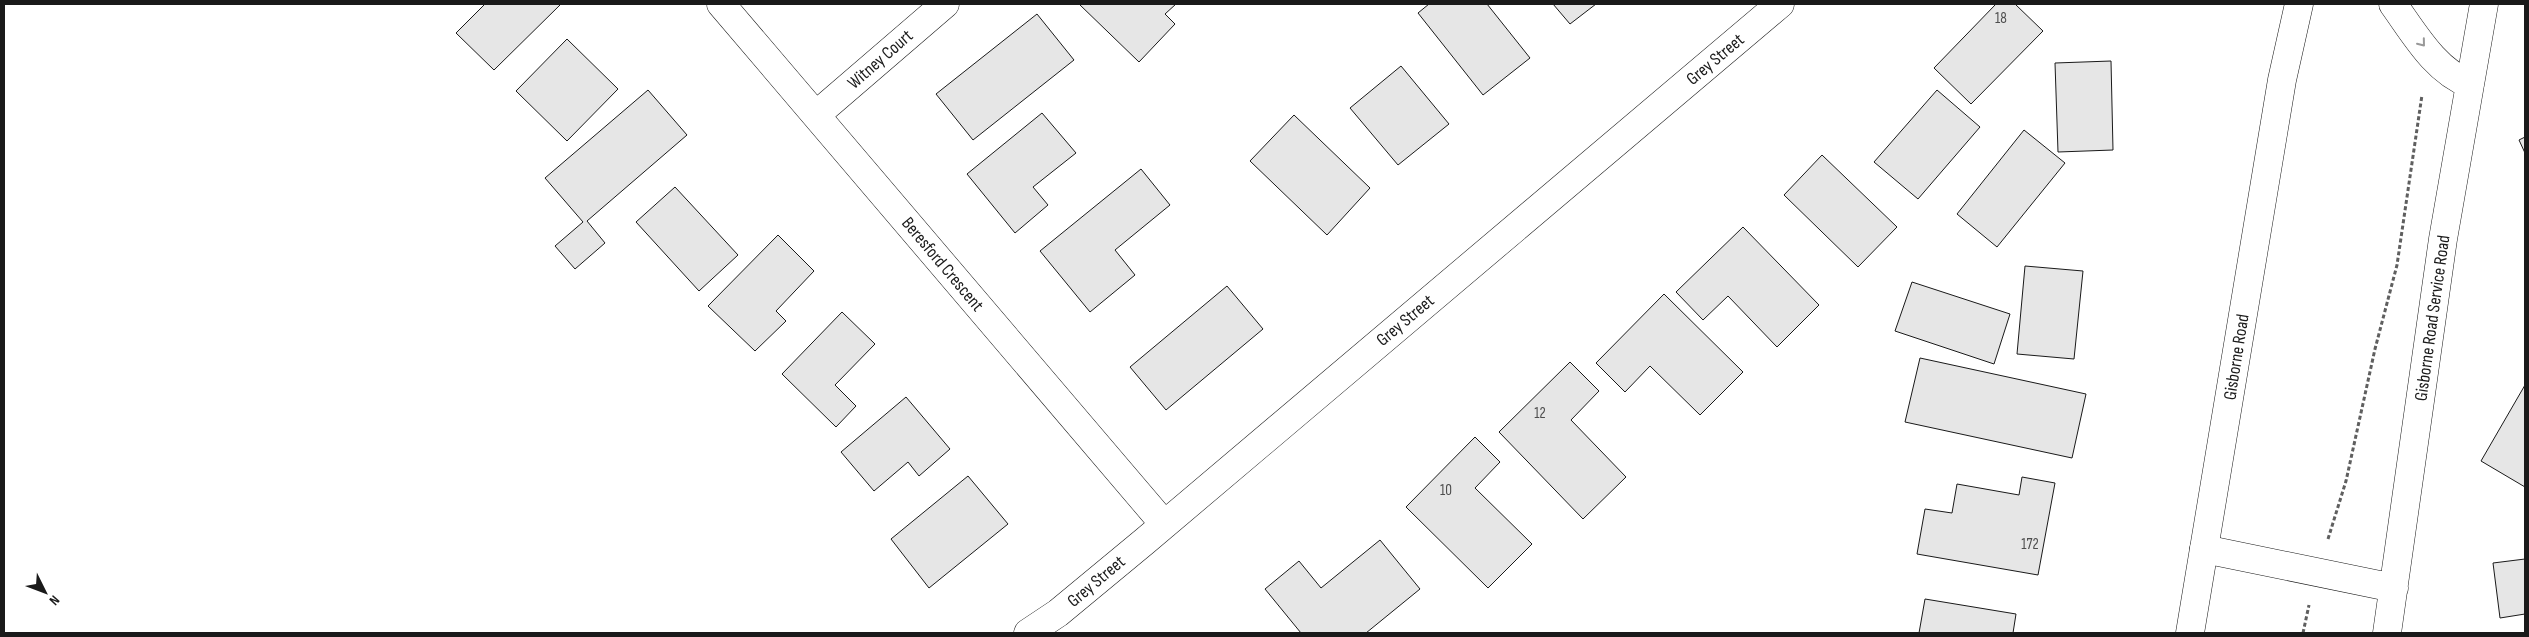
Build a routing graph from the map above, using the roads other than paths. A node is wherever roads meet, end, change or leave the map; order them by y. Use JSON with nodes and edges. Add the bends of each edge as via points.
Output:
{"nodes":[{"id":1,"x":721,"y":4,"type":"edge"},
{"id":2,"x":945,"y":4,"type":"edge"},
{"id":3,"x":1780,"y":4,"type":"edge"},
{"id":4,"x":2281,"y":4,"type":"edge"},
{"id":5,"x":2299,"y":4,"type":"edge"},
{"id":6,"x":2393,"y":4,"type":"edge"},
{"id":7,"x":2484,"y":4,"type":"edge"},
{"id":8,"x":2282,"y":80,"type":"junction"},
{"id":9,"x":2470,"y":84,"type":"junction"},
{"id":10,"x":816,"y":115,"type":"junction"},
{"id":11,"x":1164,"y":524,"type":"junction"},
{"id":12,"x":2204,"y":549,"type":"junction"},
{"id":13,"x":2394,"y":588,"type":"junction"},
{"id":14,"x":1028,"y":633,"type":"edge"},
{"id":15,"x":2190,"y":633,"type":"edge"},
{"id":16,"x":2386,"y":633,"type":"edge"}],
"edges":[{"from":1,"to":10,"type":"street","name":"Beresford Crescent"},
{"from":2,"to":10,"type":"street","name":"Witney Court"},
{"from":3,"to":11,"type":"street","name":"Grey Street"},
{"from":4,"to":8,"type":"street","name":"Gisborne Road"},
{"from":5,"to":8,"type":"street","name":"Gisborne Road"},
{"from":6,"to":9,"type":"street","one_way":true,"via":[[2441,66],[2456,79]]},
{"from":7,"to":9,"type":"street","name":"Gisborne Road Service Road"},
{"from":8,"to":12,"type":"street","name":"Gisborne Road"},
{"from":9,"to":13,"type":"street","name":"Gisborne Road Service Road","via":[[2443,239]]},
{"from":10,"to":11,"type":"street","name":"Beresford Crescent"},
{"from":11,"to":14,"type":"street","name":"Grey Street","via":[[1058,613]]},
{"from":12,"to":13,"type":"street"},
{"from":12,"to":15,"type":"street","name":"Gisborne Road"},
{"from":13,"to":16,"type":"street","name":"Gisborne Road Service Road"}]}
